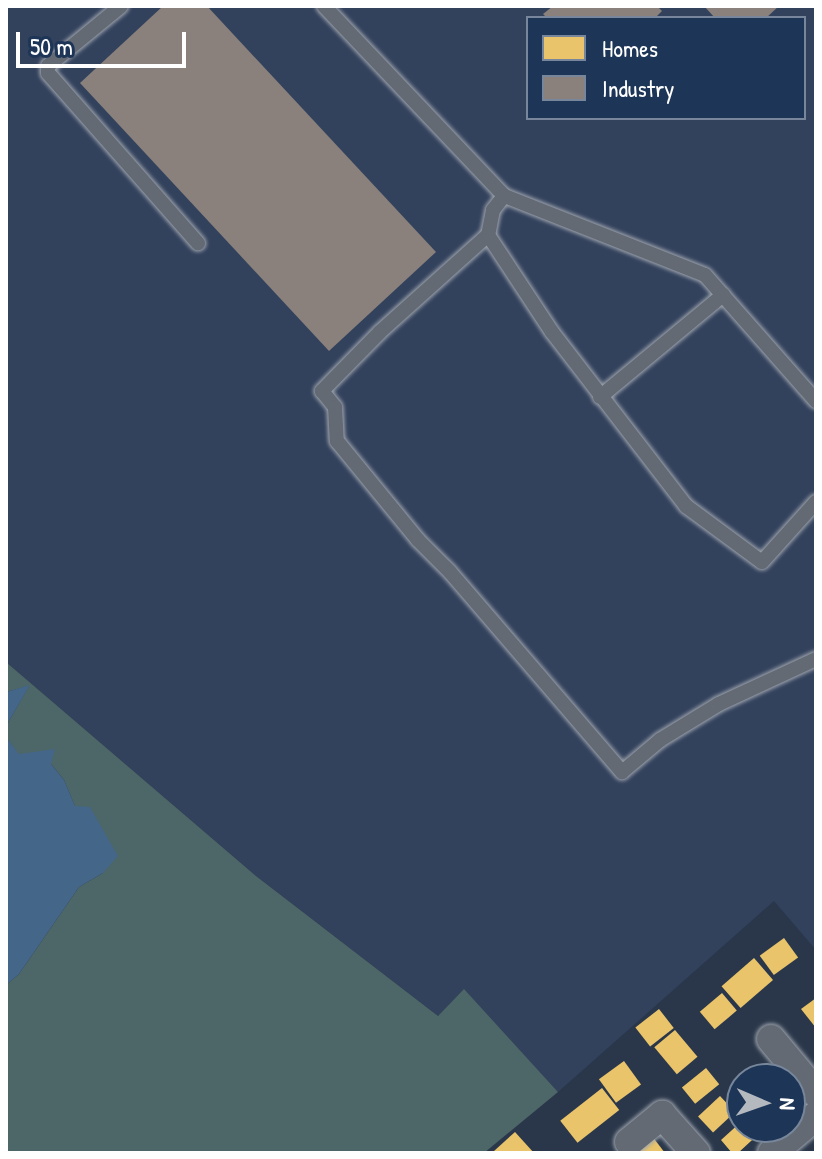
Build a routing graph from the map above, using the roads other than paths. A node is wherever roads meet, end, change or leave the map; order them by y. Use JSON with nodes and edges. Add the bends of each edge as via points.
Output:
{"nodes":[{"id":1,"x":121,"y":6,"type":"edge"},
{"id":2,"x":324,"y":6,"type":"edge"},
{"id":3,"x":504,"y":196,"type":"junction"},
{"id":4,"x":488,"y":235,"type":"junction"},
{"id":5,"x":198,"y":243,"type":"dead end"},
{"id":6,"x":723,"y":295,"type":"junction"},
{"id":7,"x":600,"y":397,"type":"junction"},
{"id":8,"x":816,"y":401,"type":"edge"},
{"id":9,"x":816,"y":502,"type":"edge"},
{"id":10,"x":816,"y":659,"type":"edge"},
{"id":11,"x":771,"y":1039,"type":"dead end"},
{"id":12,"x":816,"y":1093,"type":"edge"},
{"id":13,"x":816,"y":1116,"type":"edge"},
{"id":14,"x":629,"y":1142,"type":"dead end"},
{"id":15,"x":696,"y":1153,"type":"edge"},
{"id":16,"x":772,"y":1153,"type":"edge"}],
"edges":[{"from":1,"to":5,"type":"lane","via":[[48,66],[48,73]]},
{"from":2,"to":3,"type":"lane"},
{"from":3,"to":4,"type":"lane","via":[[493,210]]},
{"from":3,"to":6,"type":"lane","via":[[705,275]]},
{"from":4,"to":7,"type":"lane"},
{"from":4,"to":10,"type":"lane","via":[[322,391],[335,407],[337,441],[622,772],[660,740],[719,704]]},
{"from":6,"to":7,"type":"lane"},
{"from":6,"to":8,"type":"lane"},
{"from":7,"to":9,"type":"lane","via":[[686,506],[762,562]]},
{"from":11,"to":12,"type":"street"},
{"from":13,"to":16,"type":"street"},
{"from":14,"to":15,"type":"street","via":[[662,1115]]}]}
